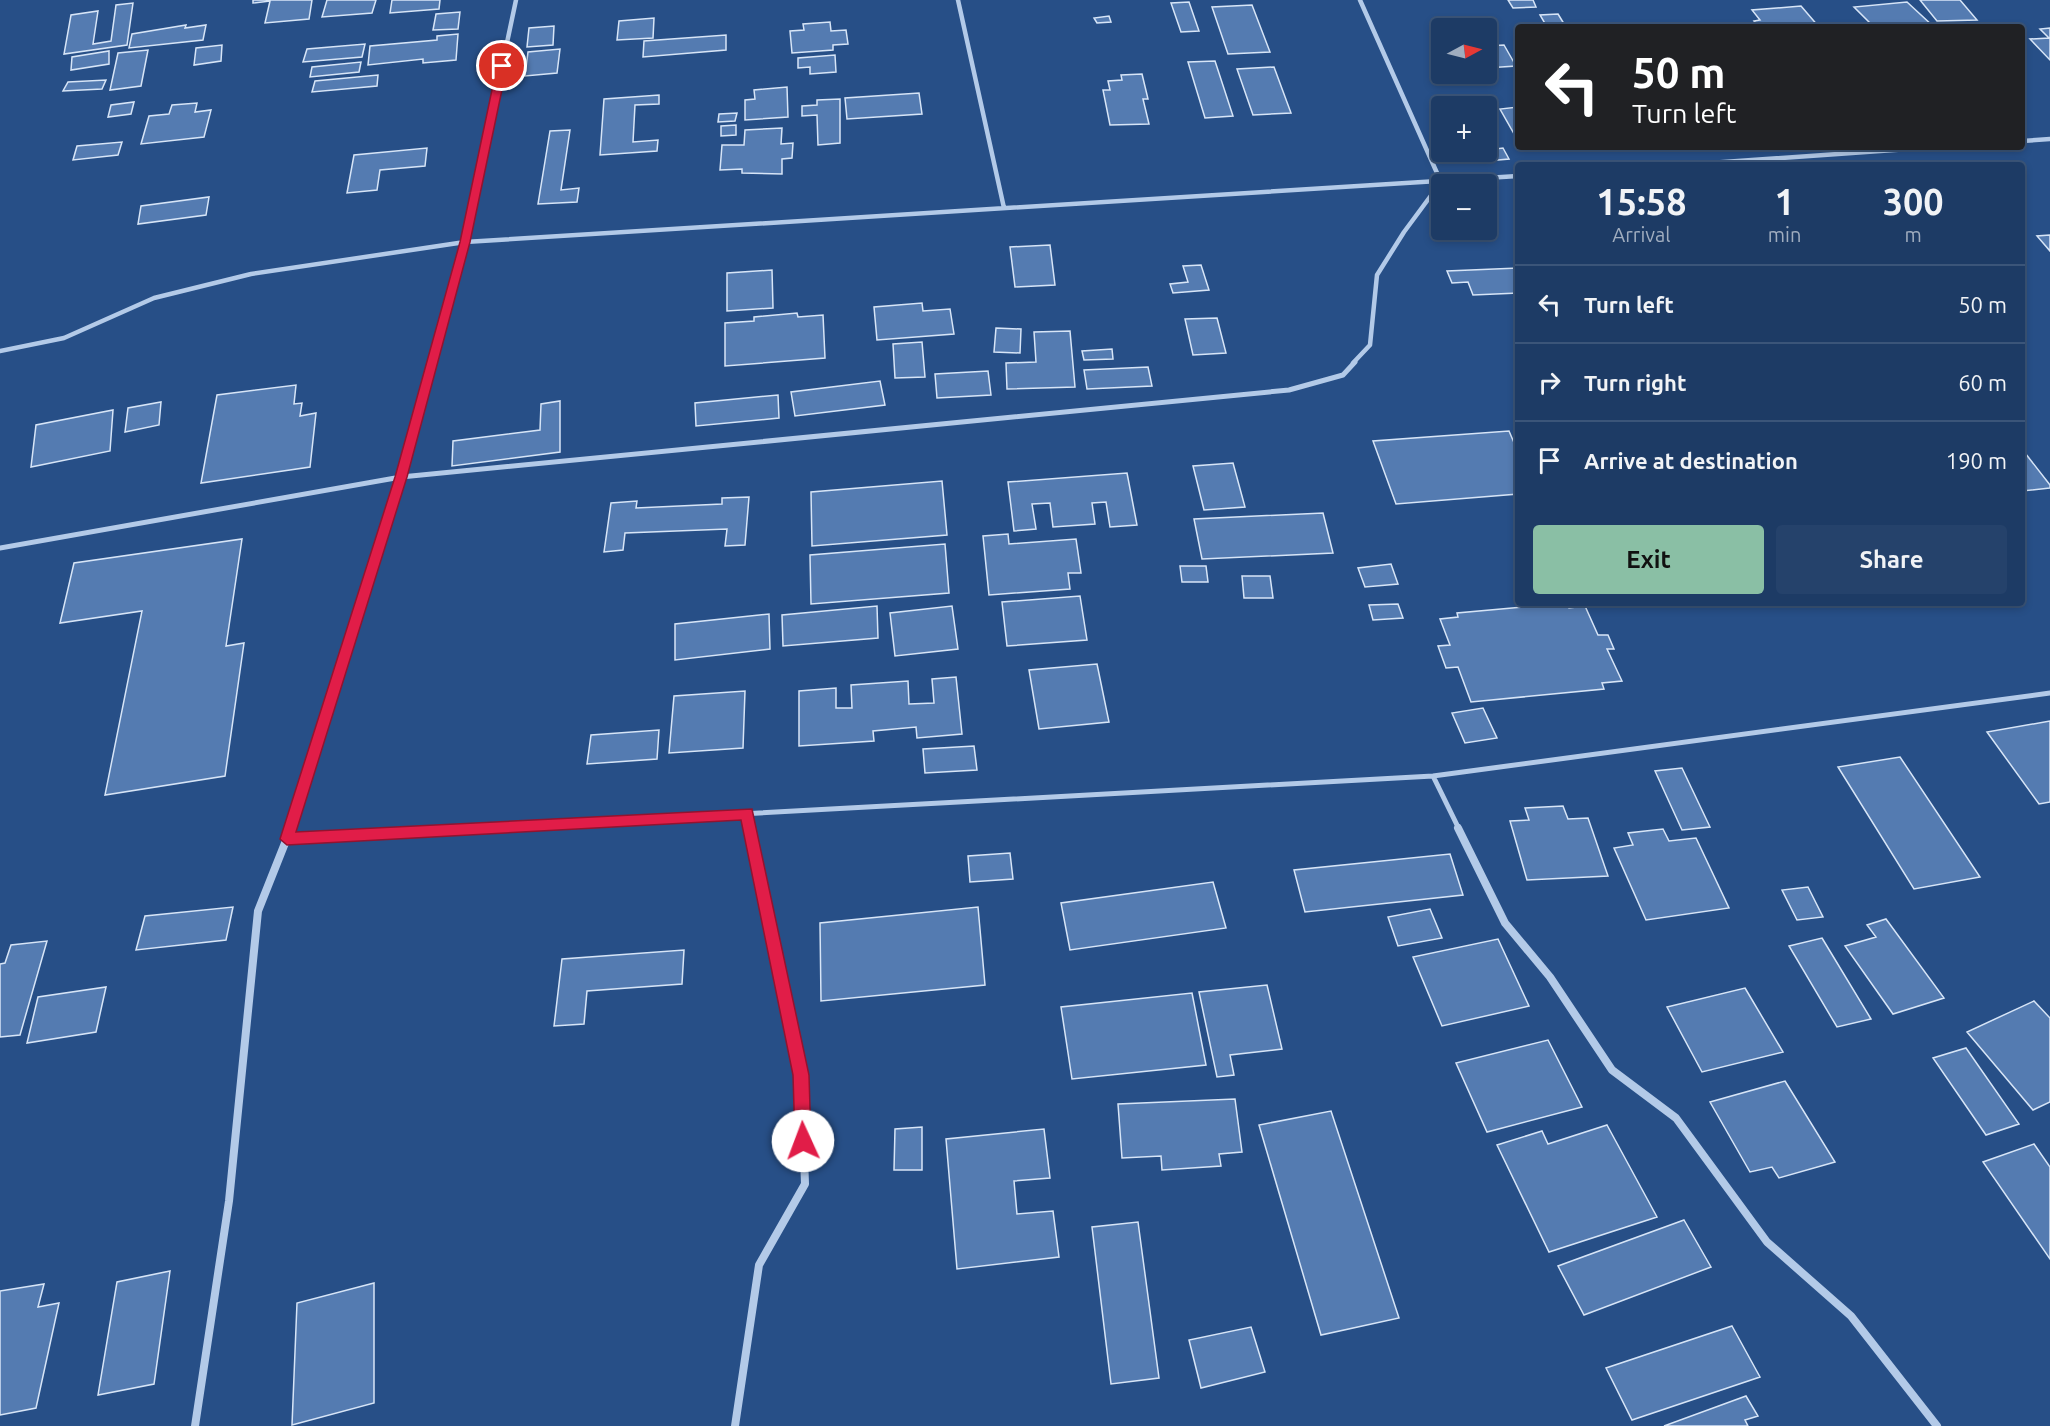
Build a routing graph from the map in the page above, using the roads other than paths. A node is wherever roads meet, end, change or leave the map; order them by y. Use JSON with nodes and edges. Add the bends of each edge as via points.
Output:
{"nodes":[{"id":1,"x":516,"y":0,"type":"edge"},
{"id":2,"x":958,"y":0,"type":"edge"},
{"id":3,"x":1359,"y":0,"type":"edge"},
{"id":4,"x":2050,"y":139,"type":"edge"},
{"id":5,"x":2025,"y":141,"type":"edge"},
{"id":6,"x":1894,"y":150,"type":"edge"},
{"id":7,"x":1723,"y":162,"type":"edge"},
{"id":8,"x":1437,"y":174,"type":"edge"},
{"id":9,"x":1515,"y":176,"type":"edge"},
{"id":10,"x":1497,"y":178,"type":"edge"},
{"id":11,"x":1431,"y":183,"type":"edge"},
{"id":12,"x":1431,"y":196,"type":"edge"},
{"id":13,"x":1004,"y":208,"type":"junction"},
{"id":14,"x":465,"y":242,"type":"junction"},
{"id":15,"x":0,"y":351,"type":"edge"},
{"id":16,"x":401,"y":477,"type":"junction"},
{"id":17,"x":0,"y":548,"type":"edge"},
{"id":18,"x":2050,"y":693,"type":"edge"},
{"id":19,"x":1433,"y":776,"type":"junction"},
{"id":20,"x":747,"y":814,"type":"junction"},
{"id":21,"x":287,"y":839,"type":"junction"},
{"id":22,"x":195,"y":1426,"type":"edge"},
{"id":23,"x":735,"y":1426,"type":"edge"},
{"id":24,"x":1936,"y":1426,"type":"edge"}],
"edges":[{"from":1,"to":14,"type":"street"},
{"from":2,"to":13,"type":"street"},
{"from":3,"to":8,"type":"street"},
{"from":4,"to":5,"type":"street"},
{"from":6,"to":7,"type":"street"},
{"from":9,"to":10,"type":"street"},
{"from":11,"to":13,"type":"street"},
{"from":12,"to":16,"type":"street","via":[[1377,275],[1370,345],[1343,375],[1288,390]]},
{"from":13,"to":14,"type":"street"},
{"from":14,"to":15,"type":"street","via":[[251,274],[154,298],[64,338]]},
{"from":14,"to":16,"type":"street"},
{"from":16,"to":17,"type":"street"},
{"from":16,"to":21,"type":"street"},
{"from":18,"to":19,"type":"street"},
{"from":19,"to":20,"type":"street"},
{"from":19,"to":24,"type":"street","via":[[1505,922],[1550,976],[1612,1070],[1676,1118],[1767,1242],[1851,1316]]},
{"from":20,"to":21,"type":"street"},
{"from":20,"to":23,"type":"street","via":[[801,1075],[805,1184],[759,1265]]},
{"from":21,"to":22,"type":"street","via":[[258,911],[229,1201]]}]}
